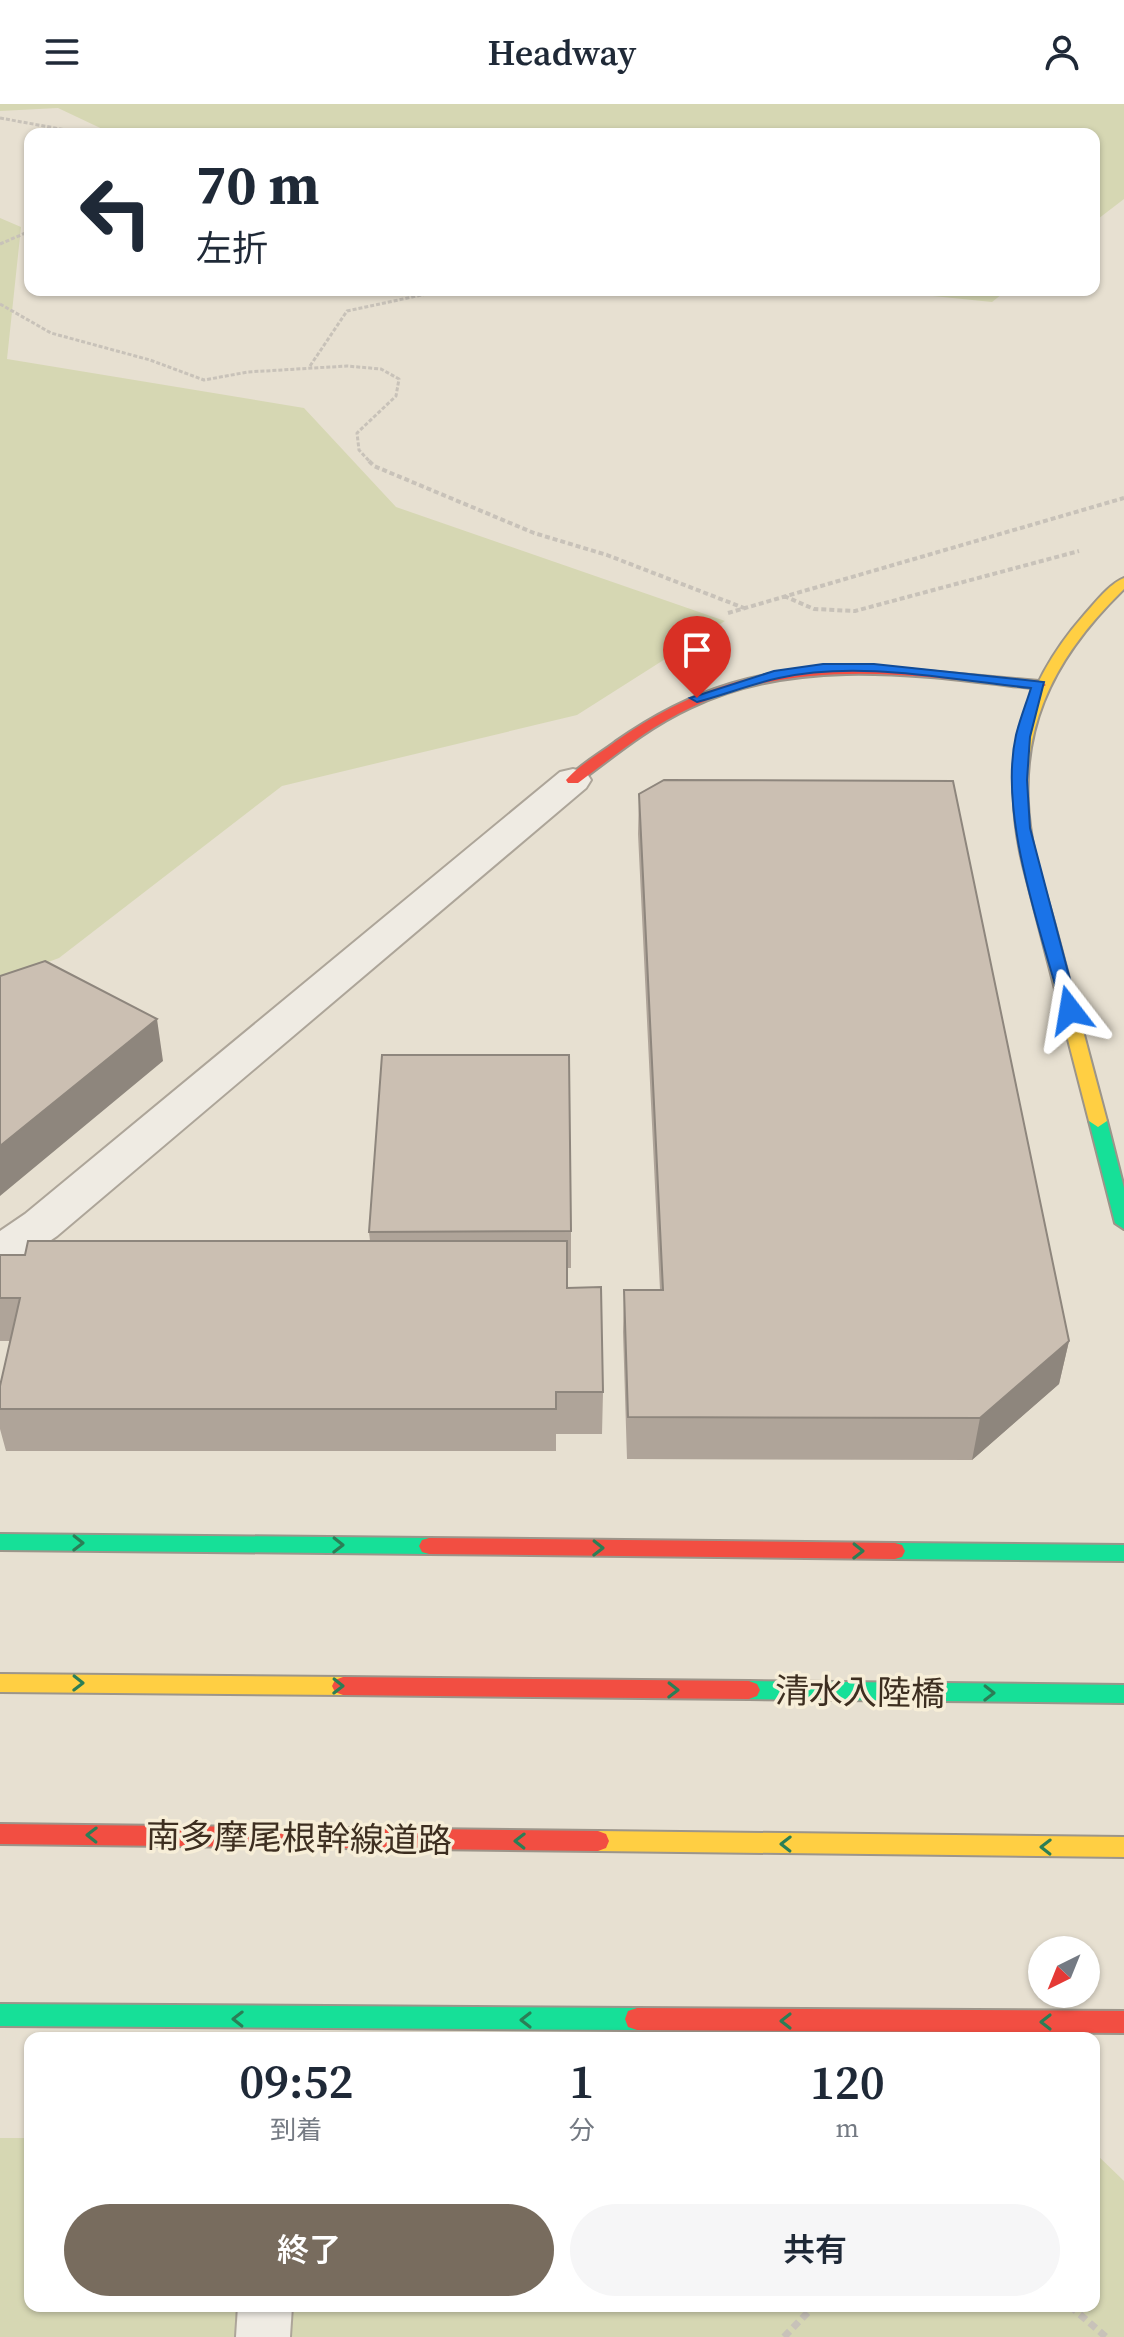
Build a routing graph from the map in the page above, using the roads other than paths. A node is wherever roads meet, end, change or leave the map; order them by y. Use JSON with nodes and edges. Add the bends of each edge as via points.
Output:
{"nodes":[{"id":1,"x":1124,"y":582,"type":"edge"},
{"id":2,"x":1039,"y":685,"type":"junction"},
{"id":3,"x":573,"y":780,"type":"joint"},
{"id":4,"x":1124,"y":1223,"type":"edge"},
{"id":5,"x":0,"y":1253,"type":"edge"},
{"id":6,"x":0,"y":1542,"type":"edge"},
{"id":7,"x":1124,"y":1553,"type":"edge"},
{"id":8,"x":0,"y":1683,"type":"edge"},
{"id":9,"x":1124,"y":1694,"type":"edge"},
{"id":10,"x":0,"y":1834,"type":"edge"},
{"id":11,"x":1124,"y":1847,"type":"edge"},
{"id":12,"x":0,"y":2015,"type":"edge"},
{"id":13,"x":1124,"y":2022,"type":"edge"},
{"id":14,"x":281,"y":2029,"type":"edge"},
{"id":15,"x":265,"y":2312,"type":"edge"},
{"id":16,"x":263,"y":2337,"type":"edge"}],
"edges":[{"from":1,"to":2,"type":"main road","via":[[1059,646]]},
{"from":2,"to":3,"type":"main road","via":[[874,668],[778,674],[720,688],[673,708],[619,740]]},
{"from":2,"to":4,"type":"main road","via":[[1023,737],[1023,828]]},
{"from":3,"to":5,"type":"street","via":[[41,1225]]},
{"from":6,"to":7,"type":"main road","one_way":true},
{"from":8,"to":9,"type":"main road","name":"清水入陸橋","one_way":true},
{"from":11,"to":10,"type":"main road","name":"南多摩尾根幹線道路","one_way":true},
{"from":14,"to":12,"type":"main road","one_way":true},
{"from":13,"to":14,"type":"main road","one_way":true},
{"from":15,"to":16,"type":"lane"}]}
